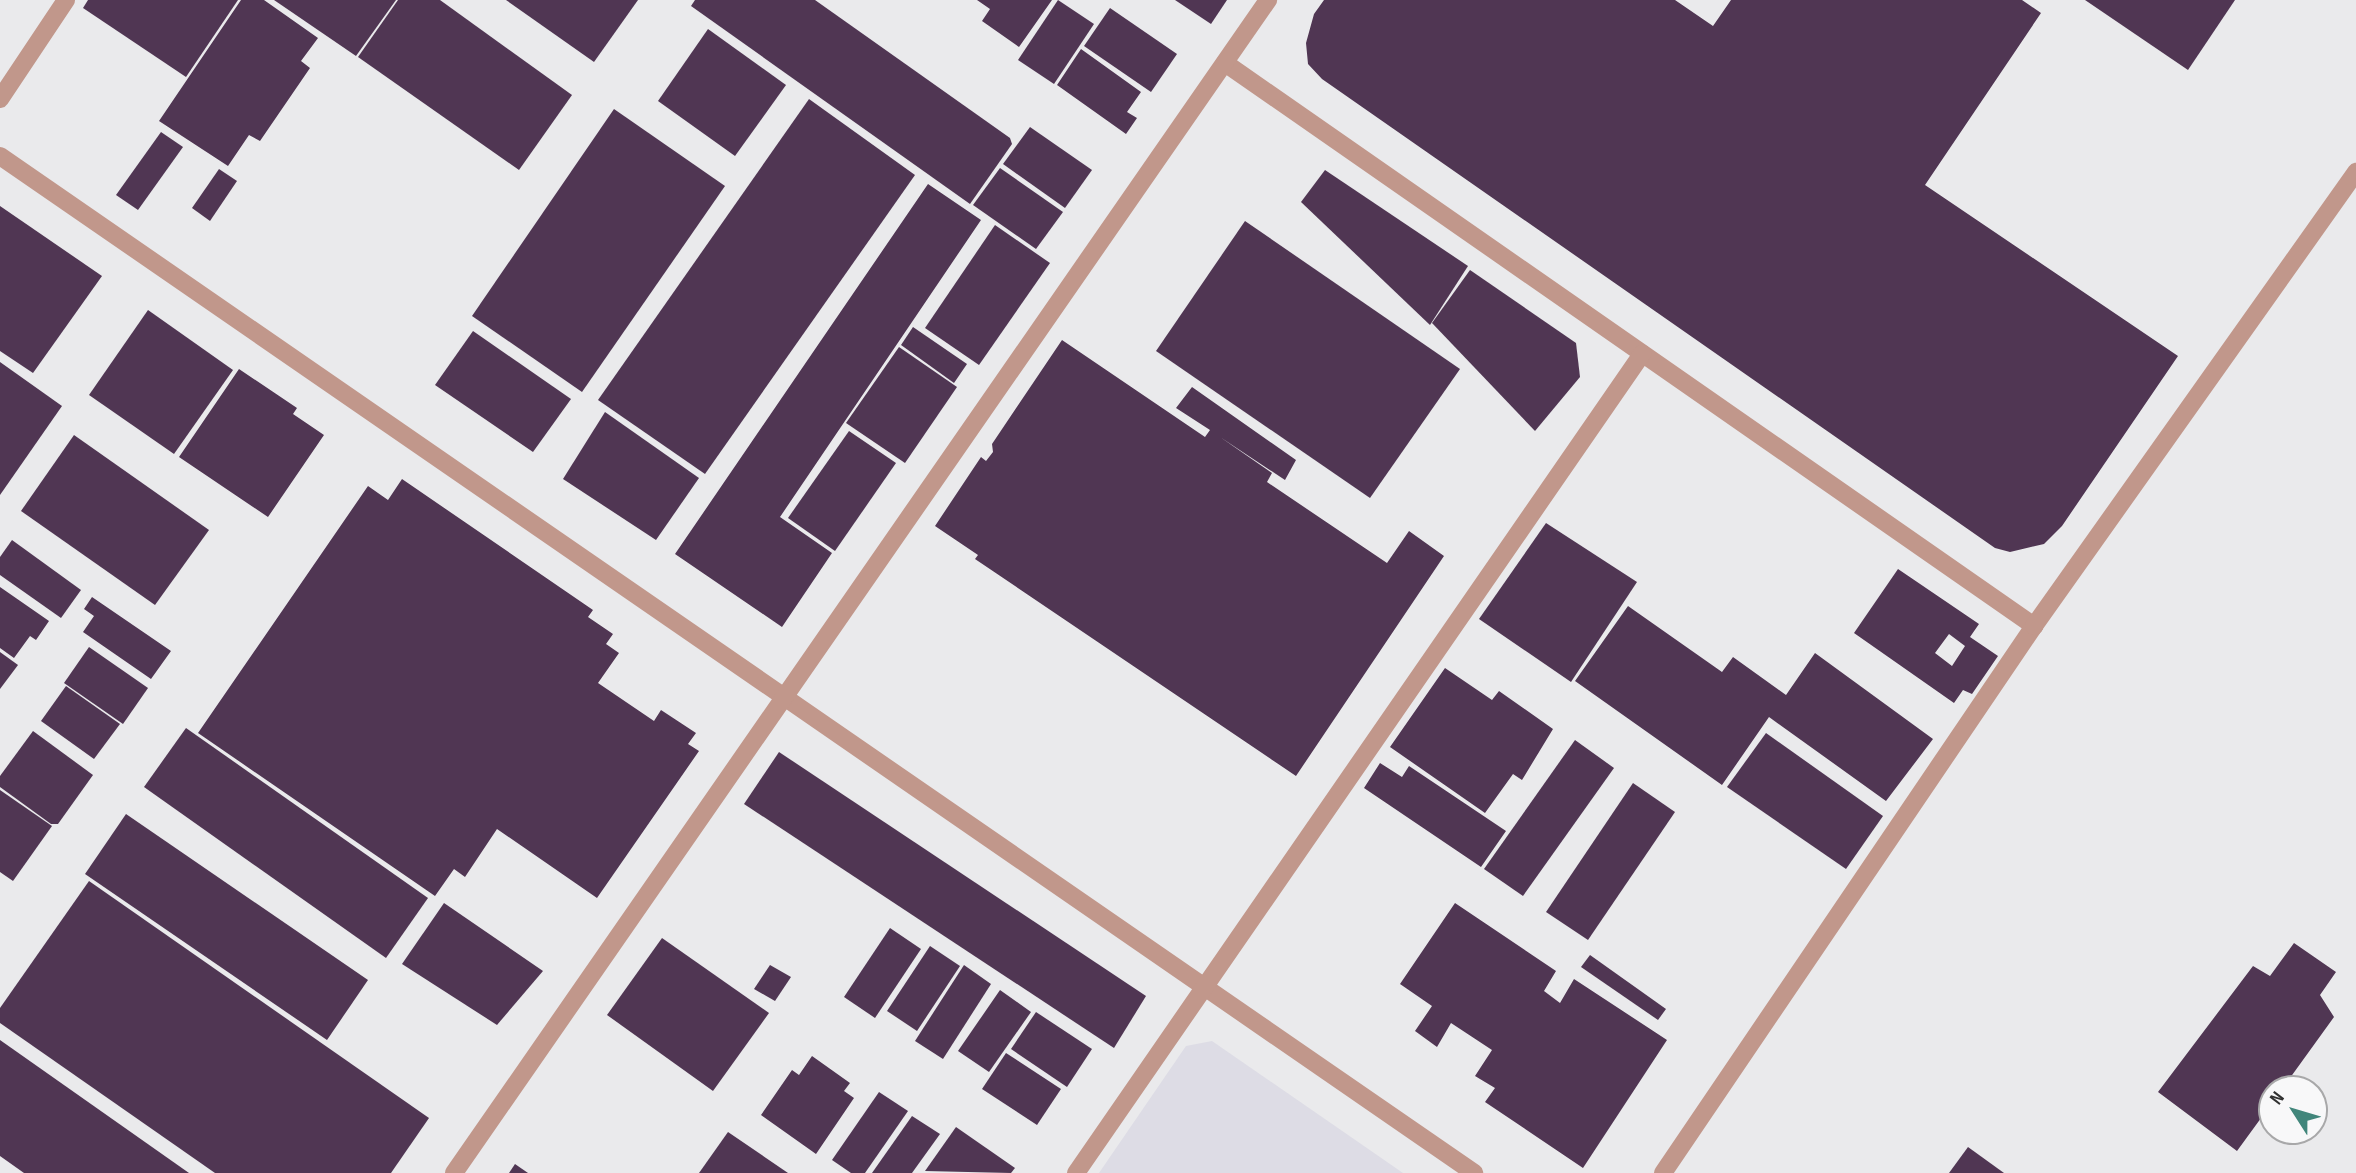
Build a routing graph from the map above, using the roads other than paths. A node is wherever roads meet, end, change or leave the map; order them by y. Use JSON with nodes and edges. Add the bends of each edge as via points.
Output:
{"nodes":[{"id":1,"x":66,"y":0,"type":"edge"},
{"id":2,"x":1268,"y":0,"type":"edge"},
{"id":3,"x":1225,"y":63,"type":"junction"},
{"id":4,"x":0,"y":99,"type":"edge"},
{"id":5,"x":0,"y":156,"type":"edge"},
{"id":6,"x":2356,"y":172,"type":"edge"},
{"id":7,"x":1642,"y":354,"type":"junction"},
{"id":8,"x":2034,"y":626,"type":"junction"},
{"id":9,"x":783,"y":698,"type":"junction"},
{"id":10,"x":1206,"y":988,"type":"junction"},
{"id":11,"x":454,"y":1173,"type":"edge"},
{"id":12,"x":1076,"y":1173,"type":"edge"},
{"id":13,"x":1474,"y":1173,"type":"edge"},
{"id":14,"x":1663,"y":1173,"type":"edge"}],
"edges":[{"from":1,"to":4,"type":"street"},
{"from":2,"to":3,"type":"street"},
{"from":3,"to":7,"type":"street"},
{"from":3,"to":9,"type":"street"},
{"from":5,"to":9,"type":"street"},
{"from":6,"to":8,"type":"street"},
{"from":7,"to":8,"type":"street"},
{"from":7,"to":10,"type":"street"},
{"from":8,"to":14,"type":"street"},
{"from":9,"to":10,"type":"street"},
{"from":9,"to":11,"type":"street"},
{"from":10,"to":12,"type":"street"},
{"from":10,"to":13,"type":"street"}]}
